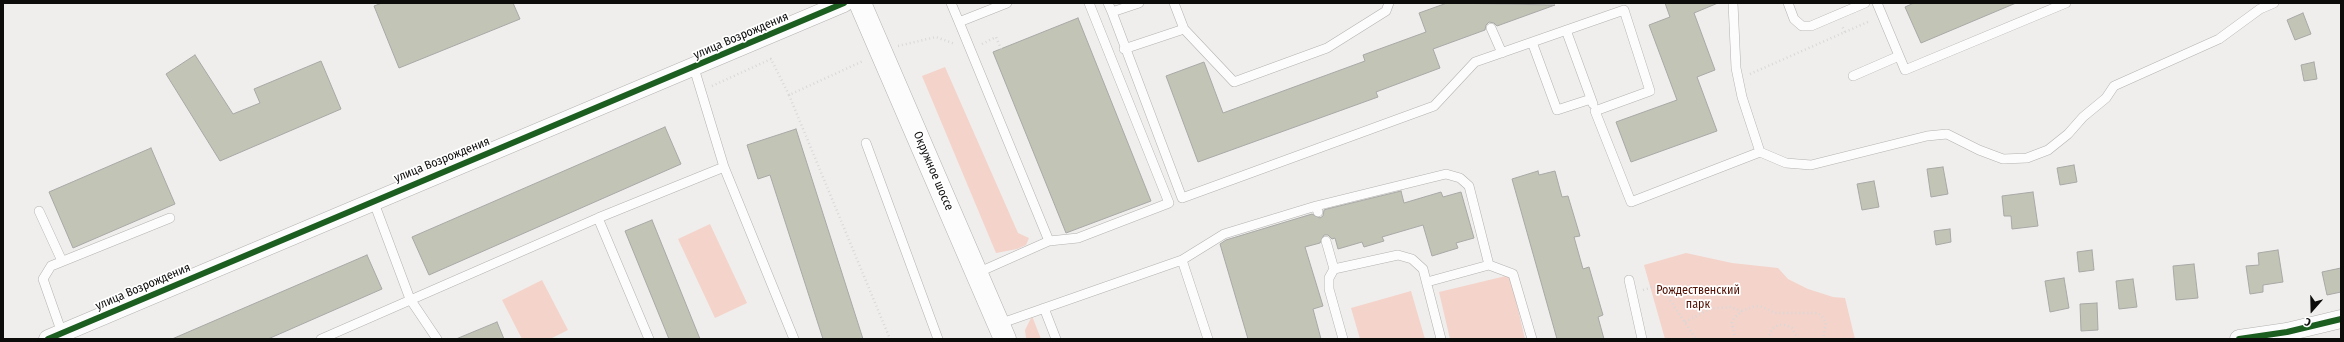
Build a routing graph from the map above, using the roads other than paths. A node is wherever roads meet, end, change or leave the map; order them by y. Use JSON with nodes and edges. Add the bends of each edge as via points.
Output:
{"nodes":[{"id":1,"x":844,"y":3,"type":"edge"},
{"id":2,"x":860,"y":3,"type":"edge"},
{"id":3,"x":951,"y":3,"type":"edge"},
{"id":4,"x":1007,"y":3,"type":"edge"},
{"id":5,"x":1089,"y":3,"type":"edge"},
{"id":6,"x":1108,"y":3,"type":"edge"},
{"id":7,"x":1139,"y":3,"type":"edge"},
{"id":8,"x":1174,"y":3,"type":"edge"},
{"id":9,"x":1389,"y":3,"type":"edge"},
{"id":10,"x":1733,"y":3,"type":"edge"},
{"id":11,"x":1788,"y":3,"type":"edge"},
{"id":12,"x":1877,"y":3,"type":"edge"},
{"id":13,"x":2066,"y":3,"type":"edge"},
{"id":14,"x":2274,"y":3,"type":"edge"},
{"id":15,"x":1860,"y":4,"type":"edge"},
{"id":16,"x":1112,"y":12,"type":"junction"},
{"id":17,"x":959,"y":22,"type":"junction"},
{"id":18,"x":1491,"y":28,"type":"dead end"},
{"id":19,"x":1184,"y":29,"type":"junction"},
{"id":20,"x":1566,"y":30,"type":"junction"},
{"id":21,"x":1532,"y":42,"type":"junction"},
{"id":22,"x":1124,"y":49,"type":"junction"},
{"id":23,"x":1502,"y":53,"type":"junction"},
{"id":24,"x":1900,"y":56,"type":"junction"},
{"id":25,"x":694,"y":68,"type":"junction"},
{"id":26,"x":1853,"y":76,"type":"dead end"},
{"id":27,"x":1591,"y":99,"type":"junction"},
{"id":28,"x":1595,"y":111,"type":"junction"},
{"id":29,"x":866,"y":143,"type":"dead end"},
{"id":30,"x":1760,"y":152,"type":"junction"},
{"id":31,"x":724,"y":167,"type":"junction"},
{"id":32,"x":373,"y":200,"type":"junction"},
{"id":33,"x":39,"y":211,"type":"dead end"},
{"id":34,"x":170,"y":218,"type":"dead end"},
{"id":35,"x":598,"y":218,"type":"junction"},
{"id":36,"x":1049,"y":241,"type":"junction"},
{"id":37,"x":1326,"y":241,"type":"dead end"},
{"id":38,"x":1182,"y":260,"type":"junction"},
{"id":39,"x":62,"y":261,"type":"junction"},
{"id":40,"x":1489,"y":265,"type":"junction"},
{"id":41,"x":1334,"y":269,"type":"junction"},
{"id":42,"x":977,"y":273,"type":"junction"},
{"id":43,"x":1629,"y":280,"type":"dead end"},
{"id":44,"x":1427,"y":282,"type":"junction"},
{"id":45,"x":410,"y":299,"type":"junction"},
{"id":46,"x":1044,"y":308,"type":"junction"},
{"id":47,"x":2341,"y":319,"type":"edge"},
{"id":48,"x":1002,"y":331,"type":"edge"},
{"id":49,"x":58,"y":337,"type":"edge"},
{"id":50,"x":321,"y":339,"type":"edge"},
{"id":51,"x":437,"y":339,"type":"edge"},
{"id":52,"x":649,"y":339,"type":"edge"},
{"id":53,"x":794,"y":339,"type":"edge"},
{"id":54,"x":938,"y":339,"type":"edge"},
{"id":55,"x":1056,"y":339,"type":"edge"},
{"id":56,"x":1208,"y":339,"type":"edge"},
{"id":57,"x":1343,"y":339,"type":"edge"},
{"id":58,"x":1441,"y":339,"type":"edge"},
{"id":59,"x":1532,"y":339,"type":"edge"},
{"id":60,"x":1642,"y":339,"type":"edge"},
{"id":61,"x":2239,"y":339,"type":"edge"}],
"edges":[{"from":1,"to":25,"type":"street","name":"улица Возрождения"},
{"from":2,"to":42,"type":"main road","name":"Окружное шоссе"},
{"from":3,"to":17,"type":"lane"},
{"from":4,"to":17,"type":"lane"},
{"from":5,"to":36,"type":"lane","via":[[1169,203],[1078,238]]},
{"from":6,"to":16,"type":"lane"},
{"from":7,"to":16,"type":"lane"},
{"from":8,"to":19,"type":"lane"},
{"from":9,"to":19,"type":"lane","via":[[1386,11],[1326,48],[1234,82]]},
{"from":10,"to":30,"type":"lane","via":[[1736,68]]},
{"from":11,"to":15,"type":"lane","via":[[1794,19],[1802,26],[1811,26]]},
{"from":12,"to":24,"type":"lane"},
{"from":13,"to":24,"type":"lane","via":[[1905,70]]},
{"from":14,"to":30,"type":"lane","via":[[2260,9],[2219,39],[2114,86],[2106,98],[2068,134],[2048,150],[2027,158],[2003,158],[1979,150],[1947,134],[1927,136],[1811,165],[1786,163]]},
{"from":16,"to":22,"type":"lane"},
{"from":17,"to":36,"type":"lane"},
{"from":18,"to":23,"type":"lane"},
{"from":19,"to":22,"type":"lane"},
{"from":20,"to":21,"type":"lane"},
{"from":20,"to":27,"type":"lane"},
{"from":20,"to":28,"type":"lane","via":[[1624,10],[1650,91]]},
{"from":21,"to":23,"type":"lane"},
{"from":21,"to":27,"type":"lane","via":[[1557,110]]},
{"from":22,"to":23,"type":"lane","via":[[1182,198],[1434,106],[1475,62]]},
{"from":24,"to":26,"type":"lane"},
{"from":25,"to":31,"type":"lane"},
{"from":25,"to":32,"type":"street","name":"улица Возрождения"},
{"from":27,"to":28,"type":"lane"},
{"from":28,"to":30,"type":"lane","via":[[1631,202]]},
{"from":29,"to":54,"type":"lane"},
{"from":31,"to":35,"type":"lane"},
{"from":31,"to":53,"type":"lane"},
{"from":32,"to":45,"type":"lane"},
{"from":32,"to":49,"type":"street","name":"улица Возрождения"},
{"from":33,"to":39,"type":"lane"},
{"from":34,"to":39,"type":"lane"},
{"from":35,"to":45,"type":"lane"},
{"from":35,"to":52,"type":"lane"},
{"from":36,"to":42,"type":"lane"},
{"from":37,"to":41,"type":"lane"},
{"from":38,"to":40,"type":"lane","via":[[1224,234],[1446,174],[1460,178],[1469,186]]},
{"from":38,"to":46,"type":"lane"},
{"from":38,"to":56,"type":"lane"},
{"from":39,"to":49,"type":"lane","via":[[51,266],[43,279]]},
{"from":40,"to":44,"type":"lane"},
{"from":40,"to":59,"type":"lane","via":[[1513,274]]},
{"from":41,"to":44,"type":"lane","via":[[1398,255],[1412,259],[1423,269]]},
{"from":41,"to":57,"type":"lane","via":[[1329,278],[1329,289]]},
{"from":42,"to":48,"type":"main road","name":"Окружное шоссе"},
{"from":43,"to":60,"type":"lane"},
{"from":44,"to":58,"type":"lane"},
{"from":45,"to":50,"type":"lane"},
{"from":45,"to":51,"type":"lane"},
{"from":46,"to":48,"type":"lane"},
{"from":46,"to":55,"type":"lane"},
{"from":47,"to":61,"type":"street","via":[[2287,332]]}]}
